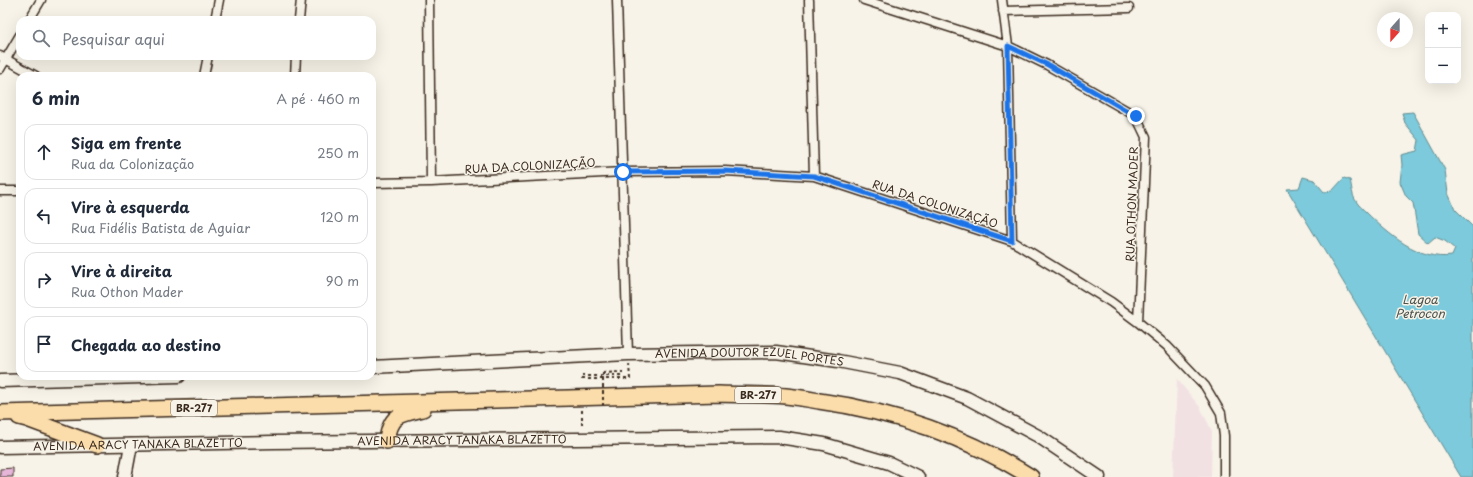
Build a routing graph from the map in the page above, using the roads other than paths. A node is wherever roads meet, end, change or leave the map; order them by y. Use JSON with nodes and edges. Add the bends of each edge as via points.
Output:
{"nodes":[{"id":1,"x":41,"y":0,"type":"edge"},
{"id":2,"x":219,"y":0,"type":"edge"},
{"id":3,"x":300,"y":0,"type":"edge"},
{"id":4,"x":430,"y":0,"type":"edge"},
{"id":5,"x":618,"y":0,"type":"edge"},
{"id":6,"x":810,"y":0,"type":"edge"},
{"id":7,"x":864,"y":0,"type":"edge"},
{"id":8,"x":1002,"y":0,"type":"edge"},
{"id":9,"x":1129,"y":8,"type":"dead end"},
{"id":10,"x":1003,"y":11,"type":"junction"},
{"id":11,"x":31,"y":16,"type":"edge"},
{"id":12,"x":216,"y":16,"type":"edge"},
{"id":13,"x":299,"y":16,"type":"edge"},
{"id":14,"x":16,"y":40,"type":"edge"},
{"id":15,"x":1008,"y":46,"type":"junction"},
{"id":16,"x":3,"y":57,"type":"edge"},
{"id":17,"x":207,"y":60,"type":"edge"},
{"id":18,"x":296,"y":60,"type":"edge"},
{"id":19,"x":0,"y":69,"type":"edge"},
{"id":20,"x":29,"y":72,"type":"edge"},
{"id":21,"x":205,"y":72,"type":"edge"},
{"id":22,"x":295,"y":72,"type":"edge"},
{"id":23,"x":623,"y":172,"type":"junction"},
{"id":24,"x":814,"y":176,"type":"junction"},
{"id":25,"x":431,"y":182,"type":"junction"},
{"id":26,"x":376,"y":183,"type":"edge"},
{"id":27,"x":0,"y":191,"type":"edge"},
{"id":28,"x":16,"y":191,"type":"edge"},
{"id":29,"x":1012,"y":241,"type":"junction"},
{"id":30,"x":1138,"y":322,"type":"junction"},
{"id":31,"x":628,"y":354,"type":"junction"},
{"id":32,"x":376,"y":367,"type":"edge"},
{"id":33,"x":29,"y":380,"type":"edge"},
{"id":34,"x":0,"y":381,"type":"edge"},
{"id":35,"x":468,"y":400,"type":"junction"},
{"id":36,"x":0,"y":413,"type":"edge"},
{"id":37,"x":387,"y":441,"type":"junction"},
{"id":38,"x":131,"y":444,"type":"junction"},
{"id":39,"x":97,"y":445,"type":"junction"},
{"id":40,"x":0,"y":447,"type":"edge"},
{"id":41,"x":125,"y":477,"type":"edge"},
{"id":42,"x":918,"y":477,"type":"edge"},
{"id":43,"x":1031,"y":477,"type":"edge"},
{"id":44,"x":1099,"y":477,"type":"edge"},
{"id":45,"x":1224,"y":477,"type":"edge"}],
"edges":[{"from":1,"to":11,"type":"street"},
{"from":2,"to":12,"type":"street"},
{"from":3,"to":13,"type":"street"},
{"from":4,"to":25,"type":"street"},
{"from":5,"to":23,"type":"street"},
{"from":6,"to":24,"type":"street"},
{"from":7,"to":15,"type":"street","name":"RUA OTHON MADER"},
{"from":8,"to":10,"type":"street"},
{"from":9,"to":10,"type":"street"},
{"from":10,"to":15,"type":"street"},
{"from":14,"to":16,"type":"street"},
{"from":15,"to":29,"type":"street"},
{"from":15,"to":30,"type":"street","name":"RUA OTHON MADER","via":[[1048,65],[1136,116],[1146,137]]},
{"from":16,"to":19,"type":"street"},
{"from":16,"to":20,"type":"street"},
{"from":17,"to":21,"type":"street"},
{"from":18,"to":22,"type":"street"},
{"from":23,"to":24,"type":"street","name":"RUA DA COLONIZAÇÃO","via":[[725,171]]},
{"from":23,"to":25,"type":"street","name":"RUA DA COLONIZAÇÃO"},
{"from":23,"to":31,"type":"street"},
{"from":24,"to":29,"type":"street","name":"RUA DA COLONIZAÇÃO"},
{"from":25,"to":26,"type":"street","name":"RUA DA COLONIZAÇÃO"},
{"from":27,"to":28,"type":"street"},
{"from":29,"to":30,"type":"street","name":"RUA DA COLONIZAÇÃO","via":[[1111,302]]},
{"from":30,"to":45,"type":"street","name":"RUA DA COLONIZAÇÃO","via":[[1205,386],[1221,414]]},
{"from":31,"to":32,"type":"main road","name":"AVENIDA DOUTOR EZUEL PORTES"},
{"from":31,"to":44,"type":"main road","name":"AVENIDA DOUTOR EZUEL PORTES","via":[[776,352],[900,373],[967,398],[1038,436]]},
{"from":33,"to":34,"type":"main road"},
{"from":35,"to":36,"type":"highway","number":"BR-277"},
{"from":35,"to":37,"type":"highway","via":[[399,416],[388,428]]},
{"from":35,"to":43,"type":"highway","number":"BR-277","via":[[719,394],[786,396],[845,405],[908,420],[983,451]]},
{"from":36,"to":39,"type":"highway","via":[[27,419]]},
{"from":37,"to":38,"type":"main road","name":"AVENIDA ARACY TANAKA BLAZETTO"},
{"from":37,"to":42,"type":"main road","name":"AVENIDA ARACY TANAKA BLAZETTO","via":[[779,437],[824,444],[888,463]]},
{"from":38,"to":39,"type":"main road","name":"AVENIDA ARACY TANAKA BLAZETTO"},
{"from":38,"to":41,"type":"main road"},
{"from":39,"to":40,"type":"main road","name":"AVENIDA ARACY TANAKA BLAZETTO"}]}
